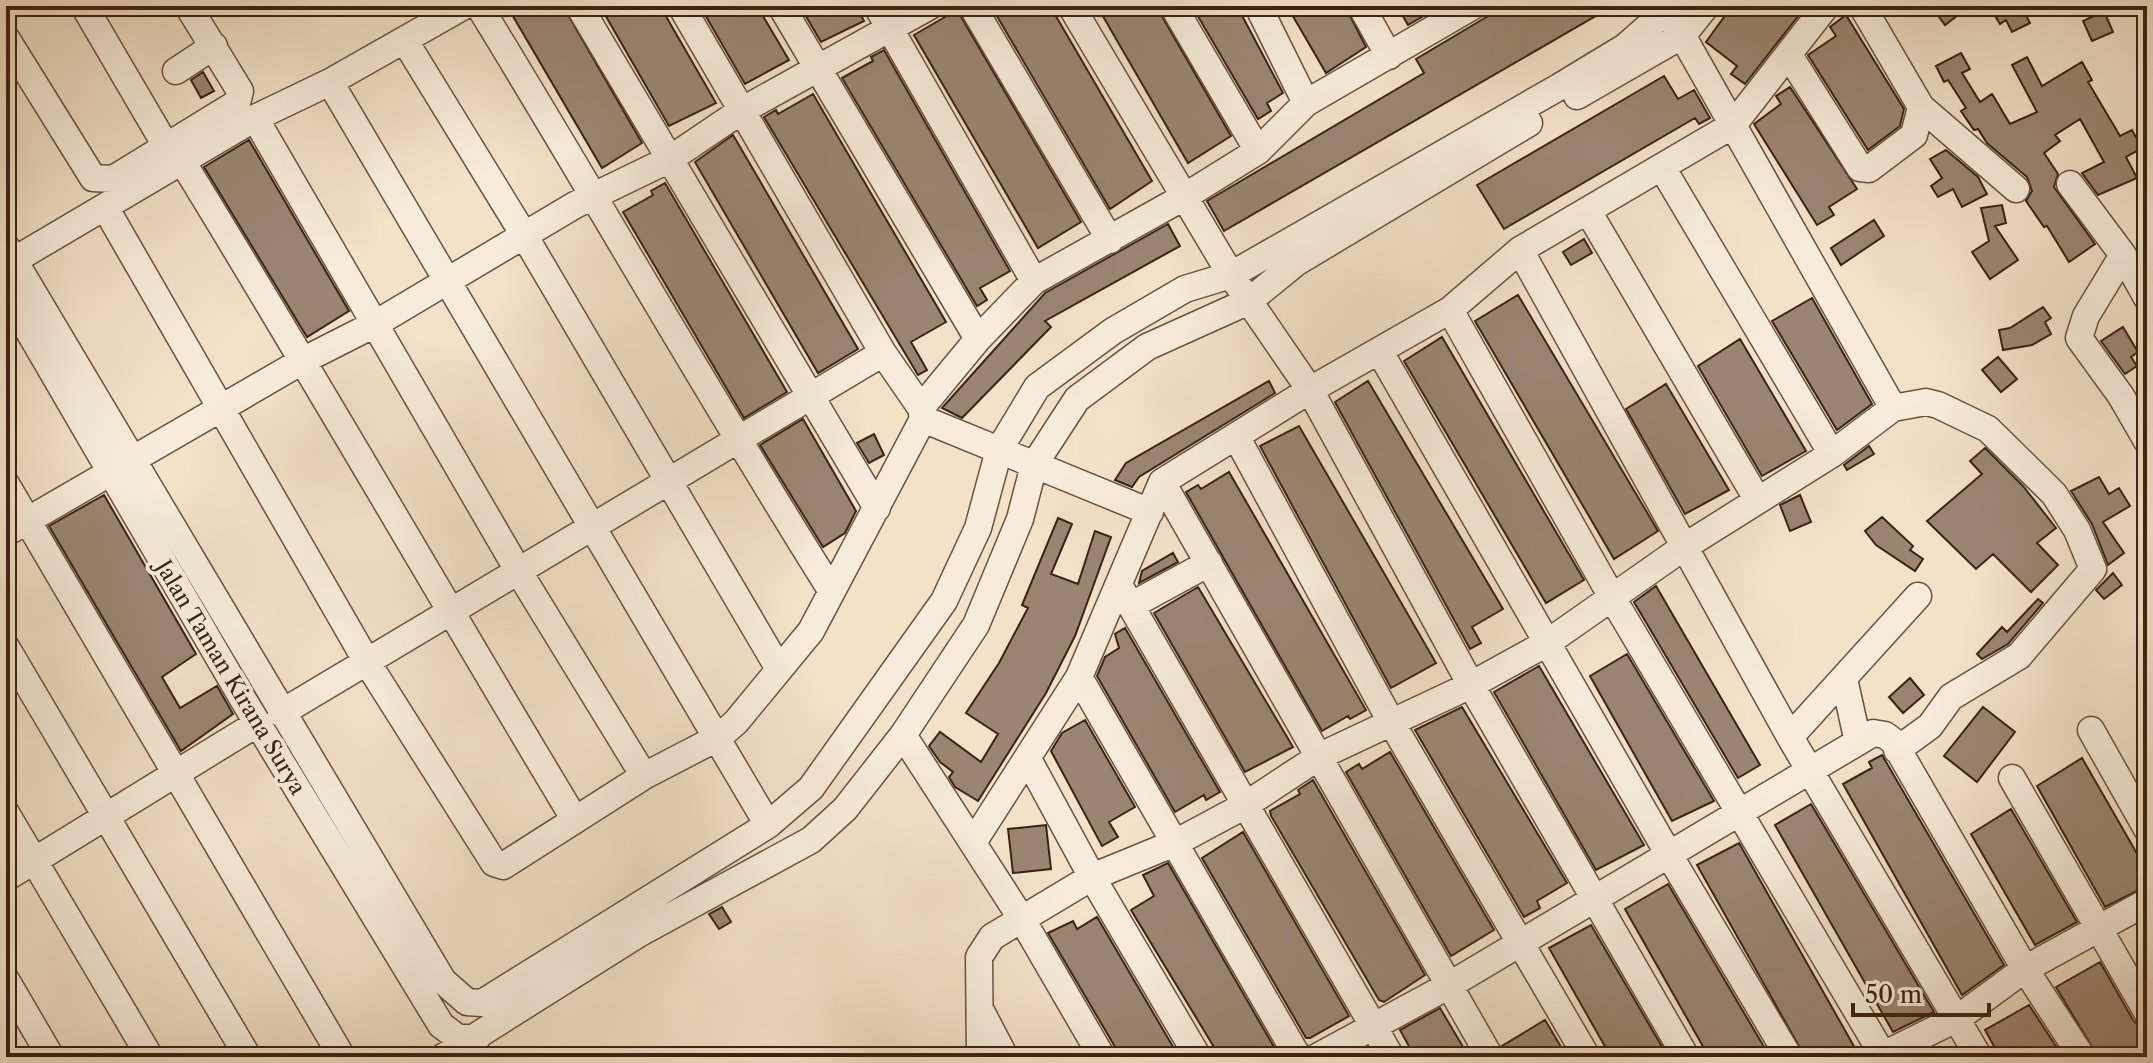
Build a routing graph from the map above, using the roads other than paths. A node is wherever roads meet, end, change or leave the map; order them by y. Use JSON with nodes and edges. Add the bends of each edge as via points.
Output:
{"nodes":[{"id":1,"x":84,"y":6,"type":"edge"},
{"id":2,"x":188,"y":6,"type":"edge"},
{"id":3,"x":464,"y":6,"type":"edge"},
{"id":4,"x":479,"y":6,"type":"edge"},
{"id":5,"x":579,"y":6,"type":"edge"},
{"id":6,"x":681,"y":6,"type":"edge"},
{"id":7,"x":781,"y":6,"type":"edge"},
{"id":8,"x":877,"y":6,"type":"edge"},
{"id":9,"x":930,"y":6,"type":"edge"},
{"id":10,"x":972,"y":6,"type":"edge"},
{"id":11,"x":1071,"y":6,"type":"edge"},
{"id":12,"x":1173,"y":6,"type":"edge"},
{"id":13,"x":1258,"y":6,"type":"edge"},
{"id":14,"x":1361,"y":6,"type":"edge"},
{"id":15,"x":1472,"y":6,"type":"edge"},
{"id":16,"x":1706,"y":6,"type":"edge"},
{"id":17,"x":1826,"y":6,"type":"edge"},
{"id":18,"x":1862,"y":6,"type":"edge"},
{"id":19,"x":1674,"y":19,"type":"edge"},
{"id":20,"x":891,"y":29,"type":"junction"},
{"id":21,"x":6,"y":38,"type":"edge"},
{"id":22,"x":405,"y":41,"type":"junction"},
{"id":23,"x":214,"y":46,"type":"junction"},
{"id":24,"x":1789,"y":55,"type":"junction"},
{"id":25,"x":1389,"y":56,"type":"junction"},
{"id":26,"x":819,"y":69,"type":"junction"},
{"id":27,"x":176,"y":71,"type":"dead end"},
{"id":28,"x":330,"y":82,"type":"junction"},
{"id":29,"x":1306,"y":103,"type":"junction"},
{"id":30,"x":1921,"y":107,"type":"junction"},
{"id":31,"x":741,"y":111,"type":"junction"},
{"id":32,"x":255,"y":118,"type":"junction"},
{"id":33,"x":1733,"y":125,"type":"junction"},
{"id":34,"x":1258,"y":151,"type":"junction"},
{"id":35,"x":174,"y":154,"type":"junction"},
{"id":36,"x":670,"y":159,"type":"junction"},
{"id":37,"x":1663,"y":169,"type":"junction"},
{"id":38,"x":2070,"y":184,"type":"dead end"},
{"id":39,"x":2016,"y":189,"type":"dead end"},
{"id":40,"x":595,"y":194,"type":"junction"},
{"id":41,"x":1184,"y":197,"type":"junction"},
{"id":42,"x":105,"y":207,"type":"junction"},
{"id":43,"x":1588,"y":211,"type":"junction"},
{"id":44,"x":524,"y":235,"type":"junction"},
{"id":45,"x":1110,"y":240,"type":"junction"},
{"id":46,"x":1520,"y":250,"type":"junction"},
{"id":47,"x":2123,"y":255,"type":"junction"},
{"id":48,"x":9,"y":258,"type":"edge"},
{"id":49,"x":1231,"y":275,"type":"junction"},
{"id":50,"x":449,"y":280,"type":"junction"},
{"id":51,"x":1034,"y":281,"type":"junction"},
{"id":52,"x":6,"y":292,"type":"edge"},
{"id":53,"x":2147,"y":298,"type":"edge"},
{"id":54,"x":1249,"y":301,"type":"junction"},
{"id":55,"x":1450,"y":310,"type":"junction"},
{"id":56,"x":375,"y":324,"type":"junction"},
{"id":57,"x":978,"y":339,"type":"junction"},
{"id":58,"x":1380,"y":352,"type":"junction"},
{"id":59,"x":883,"y":353,"type":"junction"},
{"id":60,"x":304,"y":360,"type":"junction"},
{"id":61,"x":1310,"y":390,"type":"junction"},
{"id":62,"x":812,"y":395,"type":"junction"},
{"id":63,"x":224,"y":408,"type":"junction"},
{"id":64,"x":1893,"y":408,"type":"junction"},
{"id":65,"x":922,"y":414,"type":"junction"},
{"id":66,"x":1236,"y":436,"type":"junction"},
{"id":67,"x":736,"y":440,"type":"junction"},
{"id":68,"x":2147,"y":441,"type":"edge"},
{"id":69,"x":999,"y":450,"type":"junction"},
{"id":70,"x":1832,"y":454,"type":"junction"},
{"id":71,"x":1034,"y":465,"type":"junction"},
{"id":72,"x":122,"y":467,"type":"junction"},
{"id":73,"x":670,"y":482,"type":"junction"},
{"id":74,"x":1162,"y":482,"type":"junction"},
{"id":75,"x":6,"y":484,"type":"edge"},
{"id":76,"x":1757,"y":499,"type":"junction"},
{"id":77,"x":877,"y":508,"type":"junction"},
{"id":78,"x":1150,"y":512,"type":"junction"},
{"id":79,"x":17,"y":527,"type":"edge"},
{"id":80,"x":595,"y":528,"type":"junction"},
{"id":81,"x":1684,"y":547,"type":"junction"},
{"id":82,"x":1209,"y":563,"type":"junction"},
{"id":83,"x":519,"y":572,"type":"junction"},
{"id":84,"x":831,"y":590,"type":"junction"},
{"id":85,"x":1126,"y":595,"type":"junction"},
{"id":86,"x":1918,"y":596,"type":"dead end"},
{"id":87,"x":1613,"y":599,"type":"junction"},
{"id":88,"x":450,"y":613,"type":"junction"},
{"id":89,"x":1547,"y":643,"type":"junction"},
{"id":90,"x":6,"y":647,"type":"edge"},
{"id":91,"x":367,"y":662,"type":"junction"},
{"id":92,"x":779,"y":669,"type":"junction"},
{"id":93,"x":1079,"y":677,"type":"junction"},
{"id":94,"x":1844,"y":679,"type":"junction"},
{"id":95,"x":1471,"y":685,"type":"junction"},
{"id":96,"x":269,"y":718,"type":"junction"},
{"id":97,"x":1390,"y":720,"type":"junction"},
{"id":98,"x":2091,"y":730,"type":"dead end"},
{"id":99,"x":903,"y":735,"type":"junction"},
{"id":100,"x":719,"y":737,"type":"junction"},
{"id":101,"x":1790,"y":737,"type":"junction"},
{"id":102,"x":1858,"y":742,"type":"junction"},
{"id":103,"x":1897,"y":750,"type":"junction"},
{"id":104,"x":1320,"y":756,"type":"junction"},
{"id":105,"x":1028,"y":759,"type":"junction"},
{"id":106,"x":1810,"y":770,"type":"junction"},
{"id":107,"x":178,"y":772,"type":"junction"},
{"id":108,"x":644,"y":776,"type":"junction"},
{"id":109,"x":2012,"y":778,"type":"dead end"},
{"id":110,"x":1244,"y":806,"type":"junction"},
{"id":111,"x":6,"y":813,"type":"edge"},
{"id":112,"x":1741,"y":813,"type":"junction"},
{"id":113,"x":106,"y":816,"type":"junction"},
{"id":114,"x":575,"y":820,"type":"junction"},
{"id":115,"x":768,"y":825,"type":"junction"},
{"id":116,"x":2147,"y":829,"type":"edge"},
{"id":117,"x":974,"y":841,"type":"junction"},
{"id":118,"x":1175,"y":843,"type":"junction"},
{"id":119,"x":1668,"y":853,"type":"junction"},
{"id":120,"x":35,"y":860,"type":"junction"},
{"id":121,"x":1092,"y":877,"type":"junction"},
{"id":122,"x":6,"y":878,"type":"edge"},
{"id":123,"x":1595,"y":900,"type":"junction"},
{"id":124,"x":2147,"y":902,"type":"edge"},
{"id":125,"x":1023,"y":921,"type":"junction"},
{"id":126,"x":2098,"y":930,"type":"junction"},
{"id":127,"x":1520,"y":943,"type":"junction"},
{"id":128,"x":2025,"y":969,"type":"junction"},
{"id":129,"x":6,"y":980,"type":"edge"},
{"id":130,"x":1448,"y":986,"type":"junction"},
{"id":131,"x":980,"y":1010,"type":"junction"},
{"id":132,"x":2147,"y":1012,"type":"edge"},
{"id":133,"x":1958,"y":1018,"type":"junction"},
{"id":134,"x":1373,"y":1025,"type":"junction"},
{"id":135,"x":477,"y":1038,"type":"junction"},
{"id":136,"x":1882,"y":1056,"type":"edge"},
{"id":137,"x":51,"y":1057,"type":"edge"},
{"id":138,"x":150,"y":1057,"type":"edge"},
{"id":139,"x":248,"y":1057,"type":"edge"},
{"id":140,"x":342,"y":1057,"type":"edge"},
{"id":141,"x":443,"y":1057,"type":"edge"},
{"id":142,"x":980,"y":1057,"type":"edge"},
{"id":143,"x":1005,"y":1057,"type":"edge"},
{"id":144,"x":1102,"y":1057,"type":"edge"},
{"id":145,"x":1198,"y":1057,"type":"edge"},
{"id":146,"x":1298,"y":1057,"type":"edge"},
{"id":147,"x":1317,"y":1057,"type":"edge"},
{"id":148,"x":1391,"y":1057,"type":"edge"},
{"id":149,"x":1490,"y":1057,"type":"edge"},
{"id":150,"x":1587,"y":1057,"type":"edge"},
{"id":151,"x":1686,"y":1057,"type":"edge"},
{"id":152,"x":1789,"y":1057,"type":"edge"},
{"id":153,"x":1979,"y":1057,"type":"edge"},
{"id":154,"x":2082,"y":1057,"type":"edge"}],
"edges":[{"from":1,"to":35,"type":"street"},
{"from":2,"to":23,"type":"street"},
{"from":3,"to":22,"type":"street"},
{"from":4,"to":40,"type":"street"},
{"from":5,"to":36,"type":"street"},
{"from":6,"to":31,"type":"street"},
{"from":7,"to":26,"type":"street"},
{"from":8,"to":20,"type":"street"},
{"from":9,"to":20,"type":"street"},
{"from":10,"to":45,"type":"street"},
{"from":11,"to":41,"type":"street"},
{"from":12,"to":34,"type":"street"},
{"from":13,"to":29,"type":"street"},
{"from":14,"to":25,"type":"street"},
{"from":15,"to":25,"type":"street"},
{"from":16,"to":19,"type":"street"},
{"from":17,"to":24,"type":"street"},
{"from":18,"to":30,"type":"street"},
{"from":19,"to":33,"type":"street"},
{"from":19,"to":49,"type":"street"},
{"from":19,"to":54,"type":"street","via":[[1297,262]]},
{"from":20,"to":26,"type":"street"},
{"from":20,"to":51,"type":"street"},
{"from":21,"to":35,"type":"street","via":[[93,178],[113,179]]},
{"from":22,"to":28,"type":"street"},
{"from":22,"to":44,"type":"street"},
{"from":23,"to":27,"type":"street"},
{"from":23,"to":35,"type":"street","via":[[240,91],[237,103]]},
{"from":24,"to":30,"type":"street","via":[[1860,168],[1869,169],[1914,135]]},
{"from":24,"to":33,"type":"street"},
{"from":25,"to":29,"type":"street"},
{"from":26,"to":31,"type":"street"},
{"from":26,"to":57,"type":"street"},
{"from":28,"to":32,"type":"street"},
{"from":28,"to":50,"type":"street"},
{"from":29,"to":34,"type":"street"},
{"from":30,"to":39,"type":"street"},
{"from":31,"to":36,"type":"street"},
{"from":31,"to":59,"type":"street"},
{"from":32,"to":35,"type":"street"},
{"from":32,"to":56,"type":"street"},
{"from":33,"to":37,"type":"street"},
{"from":33,"to":64,"type":"street"},
{"from":34,"to":41,"type":"street"},
{"from":35,"to":42,"type":"street"},
{"from":35,"to":60,"type":"street"},
{"from":36,"to":40,"type":"street"},
{"from":36,"to":62,"type":"street"},
{"from":37,"to":43,"type":"street"},
{"from":37,"to":70,"type":"street"},
{"from":38,"to":47,"type":"street"},
{"from":40,"to":44,"type":"street"},
{"from":40,"to":67,"type":"street"},
{"from":41,"to":45,"type":"street"},
{"from":41,"to":49,"type":"street"},
{"from":42,"to":48,"type":"street"},
{"from":42,"to":63,"type":"street"},
{"from":43,"to":46,"type":"street"},
{"from":43,"to":76,"type":"street"},
{"from":44,"to":50,"type":"street"},
{"from":44,"to":73,"type":"street"},
{"from":45,"to":51,"type":"street"},
{"from":46,"to":55,"type":"street"},
{"from":46,"to":81,"type":"street"},
{"from":47,"to":53,"type":"street"},
{"from":47,"to":68,"type":"street","via":[[2086,316],[2079,338]]},
{"from":48,"to":72,"type":"street","name":"Jalan Taman Kirana Surya"},
{"from":49,"to":54,"type":"street"},
{"from":49,"to":69,"type":"street","via":[[1185,289],[1113,331],[1037,387]]},
{"from":50,"to":56,"type":"street"},
{"from":50,"to":80,"type":"street"},
{"from":51,"to":57,"type":"street"},
{"from":52,"to":72,"type":"street","name":"Jalan Taman Kirana Surya"},
{"from":54,"to":61,"type":"street"},
{"from":54,"to":71,"type":"street","via":[[1147,347],[1077,399]]},
{"from":55,"to":58,"type":"street"},
{"from":55,"to":87,"type":"street"},
{"from":56,"to":60,"type":"street"},
{"from":56,"to":83,"type":"street"},
{"from":57,"to":65,"type":"street"},
{"from":58,"to":61,"type":"street"},
{"from":58,"to":89,"type":"street"},
{"from":59,"to":62,"type":"street"},
{"from":59,"to":65,"type":"street"},
{"from":60,"to":63,"type":"street"},
{"from":60,"to":88,"type":"street"},
{"from":61,"to":66,"type":"street"},
{"from":61,"to":95,"type":"street"},
{"from":62,"to":67,"type":"street"},
{"from":62,"to":77,"type":"street"},
{"from":63,"to":72,"type":"street"},
{"from":63,"to":91,"type":"street"},
{"from":64,"to":70,"type":"street"},
{"from":64,"to":103,"type":"street","via":[[1926,402],[1988,429],[2054,494],[2093,569],[2019,656],[1951,697],[1930,726]]},
{"from":65,"to":69,"type":"street"},
{"from":65,"to":77,"type":"street"},
{"from":66,"to":74,"type":"street"},
{"from":66,"to":97,"type":"street"},
{"from":67,"to":73,"type":"street"},
{"from":67,"to":84,"type":"street"},
{"from":69,"to":71,"type":"street"},
{"from":69,"to":115,"type":"street","via":[[978,528],[944,601],[811,788]]},
{"from":70,"to":76,"type":"street"},
{"from":71,"to":78,"type":"street"},
{"from":71,"to":99,"type":"street","via":[[1020,519],[976,625]]},
{"from":72,"to":79,"type":"street"},
{"from":72,"to":96,"type":"street","name":"Jalan Taman Kirana Surya"},
{"from":73,"to":80,"type":"street"},
{"from":73,"to":92,"type":"street"},
{"from":74,"to":78,"type":"street"},
{"from":74,"to":82,"type":"street"},
{"from":75,"to":79,"type":"street"},
{"from":76,"to":81,"type":"street"},
{"from":77,"to":84,"type":"street"},
{"from":78,"to":85,"type":"street"},
{"from":79,"to":107,"type":"street"},
{"from":80,"to":83,"type":"street"},
{"from":80,"to":100,"type":"street"},
{"from":81,"to":87,"type":"street"},
{"from":81,"to":101,"type":"street"},
{"from":82,"to":85,"type":"street"},
{"from":82,"to":104,"type":"street"},
{"from":83,"to":88,"type":"street"},
{"from":83,"to":108,"type":"street"},
{"from":84,"to":92,"type":"street","via":[[811,631]]},
{"from":85,"to":93,"type":"street"},
{"from":85,"to":110,"type":"street"},
{"from":86,"to":94,"type":"street"},
{"from":87,"to":89,"type":"street"},
{"from":87,"to":112,"type":"street"},
{"from":88,"to":91,"type":"street"},
{"from":88,"to":114,"type":"street"},
{"from":89,"to":95,"type":"street"},
{"from":89,"to":119,"type":"street"},
{"from":90,"to":113,"type":"street"},
{"from":91,"to":96,"type":"street"},
{"from":91,"to":114,"type":"street","via":[[494,863],[503,866]]},
{"from":92,"to":100,"type":"street"},
{"from":93,"to":105,"type":"street"},
{"from":93,"to":118,"type":"street"},
{"from":94,"to":101,"type":"street"},
{"from":94,"to":102,"type":"street"},
{"from":95,"to":97,"type":"street"},
{"from":95,"to":123,"type":"street"},
{"from":96,"to":107,"type":"street"},
{"from":96,"to":115,"type":"street","name":"Jalan Taman Kirana Surya","via":[[443,981],[467,1002],[496,998]]},
{"from":96,"to":135,"type":"street","name":"Jalan Taman Kirana Surya","via":[[441,1025],[458,1038]]},
{"from":97,"to":104,"type":"street"},
{"from":97,"to":127,"type":"street"},
{"from":98,"to":116,"type":"street"},
{"from":99,"to":117,"type":"street"},
{"from":99,"to":135,"type":"street","via":[[845,809],[811,840],[640,933]]},
{"from":100,"to":108,"type":"street"},
{"from":100,"to":115,"type":"street"},
{"from":101,"to":106,"type":"street"},
{"from":102,"to":103,"type":"street","via":[[1873,733],[1885,735]]},
{"from":102,"to":106,"type":"street"},
{"from":103,"to":128,"type":"street"},
{"from":104,"to":110,"type":"street"},
{"from":104,"to":130,"type":"street"},
{"from":105,"to":117,"type":"street"},
{"from":105,"to":121,"type":"street"},
{"from":106,"to":112,"type":"street"},
{"from":106,"to":133,"type":"street"},
{"from":107,"to":113,"type":"street"},
{"from":107,"to":140,"type":"street"},
{"from":108,"to":114,"type":"street"},
{"from":109,"to":126,"type":"street"},
{"from":110,"to":118,"type":"street"},
{"from":110,"to":134,"type":"street"},
{"from":111,"to":120,"type":"street"},
{"from":112,"to":119,"type":"street"},
{"from":112,"to":136,"type":"street"},
{"from":113,"to":120,"type":"street"},
{"from":113,"to":139,"type":"street"},
{"from":117,"to":125,"type":"street"},
{"from":118,"to":121,"type":"street"},
{"from":118,"to":146,"type":"street"},
{"from":119,"to":123,"type":"street"},
{"from":119,"to":152,"type":"street"},
{"from":120,"to":122,"type":"street"},
{"from":120,"to":138,"type":"street"},
{"from":121,"to":125,"type":"street"},
{"from":121,"to":145,"type":"street"},
{"from":123,"to":127,"type":"street"},
{"from":123,"to":151,"type":"street"},
{"from":124,"to":126,"type":"street"},
{"from":125,"to":131,"type":"street","via":[[984,945],[979,957]]},
{"from":125,"to":144,"type":"street"},
{"from":126,"to":128,"type":"street"},
{"from":126,"to":132,"type":"street"},
{"from":127,"to":130,"type":"street"},
{"from":127,"to":150,"type":"street"},
{"from":128,"to":133,"type":"street"},
{"from":128,"to":154,"type":"street"},
{"from":129,"to":137,"type":"street"},
{"from":130,"to":134,"type":"street"},
{"from":130,"to":149,"type":"street"},
{"from":131,"to":142,"type":"street"},
{"from":131,"to":143,"type":"street"},
{"from":133,"to":136,"type":"street"},
{"from":133,"to":153,"type":"street"},
{"from":134,"to":147,"type":"street"},
{"from":134,"to":148,"type":"street"},
{"from":135,"to":141,"type":"street"}]}
